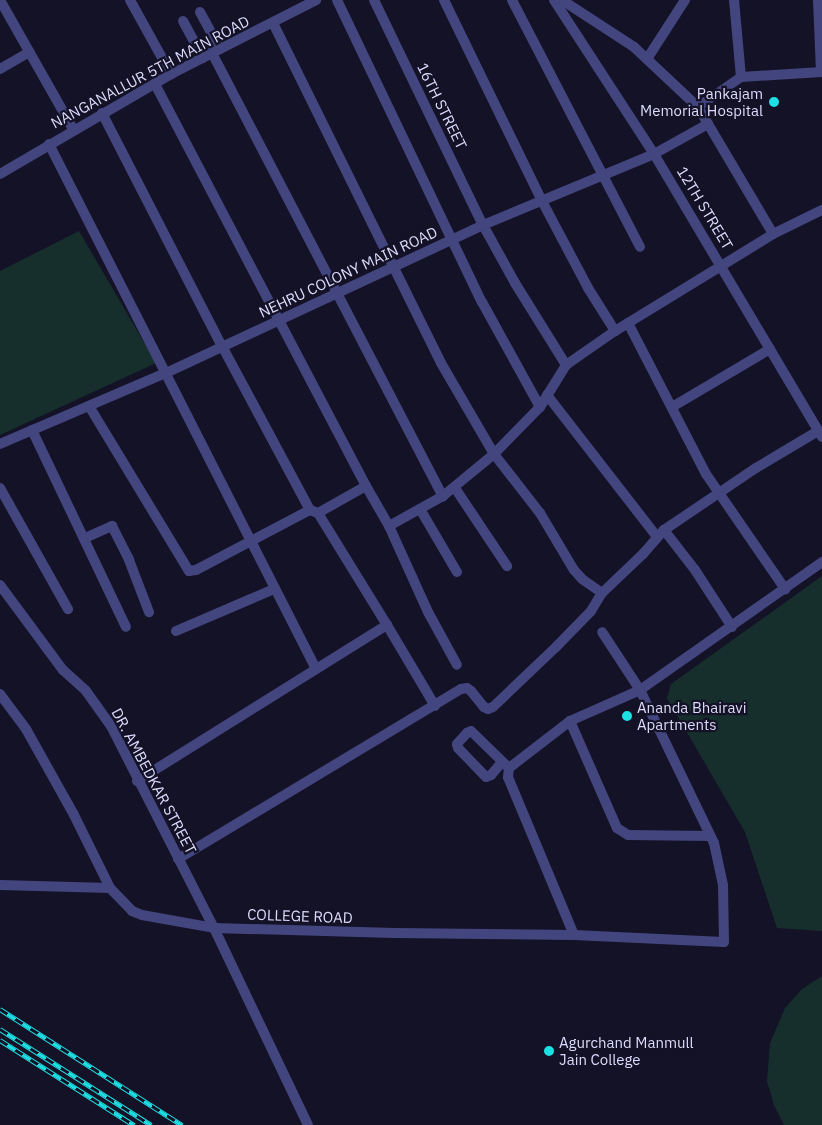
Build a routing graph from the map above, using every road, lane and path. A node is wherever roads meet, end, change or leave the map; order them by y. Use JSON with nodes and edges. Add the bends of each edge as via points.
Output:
{"nodes":[{"id":1,"x":0,"y":0,"type":"edge"},
{"id":2,"x":130,"y":0,"type":"edge"},
{"id":3,"x":316,"y":0,"type":"edge"},
{"id":4,"x":337,"y":0,"type":"edge"},
{"id":5,"x":374,"y":0,"type":"edge"},
{"id":6,"x":444,"y":0,"type":"edge"},
{"id":7,"x":512,"y":0,"type":"edge"},
{"id":8,"x":554,"y":0,"type":"edge"},
{"id":9,"x":562,"y":0,"type":"edge"},
{"id":10,"x":685,"y":0,"type":"edge"},
{"id":11,"x":734,"y":0,"type":"edge"},
{"id":12,"x":818,"y":0,"type":"edge"},
{"id":13,"x":575,"y":3,"type":"edge"},
{"id":14,"x":200,"y":12,"type":"dead end"},
{"id":15,"x":183,"y":20,"type":"dead end"},
{"id":16,"x":273,"y":23,"type":"junction"},
{"id":17,"x":210,"y":50,"type":"junction"},
{"id":18,"x":30,"y":52,"type":"junction"},
{"id":19,"x":647,"y":59,"type":"junction"},
{"id":20,"x":0,"y":69,"type":"edge"},
{"id":21,"x":822,"y":72,"type":"edge"},
{"id":22,"x":171,"y":74,"type":"junction"},
{"id":23,"x":740,"y":77,"type":"junction"},
{"id":24,"x":155,"y":84,"type":"junction"},
{"id":25,"x":698,"y":107,"type":"junction"},
{"id":26,"x":102,"y":113,"type":"junction"},
{"id":27,"x":708,"y":124,"type":"junction"},
{"id":28,"x":73,"y":129,"type":"junction"},
{"id":29,"x":49,"y":144,"type":"junction"},
{"id":30,"x":654,"y":154,"type":"junction"},
{"id":31,"x":0,"y":174,"type":"edge"},
{"id":32,"x":602,"y":175,"type":"junction"},
{"id":33,"x":542,"y":201,"type":"junction"},
{"id":34,"x":822,"y":210,"type":"edge"},
{"id":35,"x":483,"y":226,"type":"junction"},
{"id":36,"x":774,"y":234,"type":"junction"},
{"id":37,"x":452,"y":241,"type":"junction"},
{"id":38,"x":640,"y":247,"type":"dead end"},
{"id":39,"x":393,"y":266,"type":"junction"},
{"id":40,"x":722,"y":266,"type":"junction"},
{"id":41,"x":336,"y":294,"type":"junction"},
{"id":42,"x":278,"y":320,"type":"junction"},
{"id":43,"x":628,"y":323,"type":"junction"},
{"id":44,"x":615,"y":331,"type":"junction"},
{"id":45,"x":222,"y":346,"type":"junction"},
{"id":46,"x":770,"y":350,"type":"junction"},
{"id":47,"x":566,"y":365,"type":"junction"},
{"id":48,"x":166,"y":373,"type":"junction"},
{"id":49,"x":547,"y":395,"type":"junction"},
{"id":50,"x":89,"y":406,"type":"junction"},
{"id":51,"x":672,"y":406,"type":"junction"},
{"id":52,"x":540,"y":407,"type":"junction"},
{"id":53,"x":32,"y":430,"type":"junction"},
{"id":54,"x":820,"y":434,"type":"edge"},
{"id":55,"x":0,"y":444,"type":"edge"},
{"id":56,"x":494,"y":454,"type":"junction"},
{"id":57,"x":366,"y":486,"type":"junction"},
{"id":58,"x":0,"y":488,"type":"edge"},
{"id":59,"x":455,"y":488,"type":"junction"},
{"id":60,"x":719,"y":494,"type":"junction"},
{"id":61,"x":444,"y":496,"type":"junction"},
{"id":62,"x":420,"y":509,"type":"junction"},
{"id":63,"x":314,"y":512,"type":"junction"},
{"id":64,"x":389,"y":526,"type":"junction"},
{"id":65,"x":660,"y":533,"type":"junction"},
{"id":66,"x":85,"y":538,"type":"junction"},
{"id":67,"x":250,"y":542,"type":"junction"},
{"id":68,"x":822,"y":562,"type":"edge"},
{"id":69,"x":507,"y":566,"type":"dead end"},
{"id":70,"x":457,"y":572,"type":"dead end"},
{"id":71,"x":0,"y":585,"type":"edge"},
{"id":72,"x":274,"y":589,"type":"junction"},
{"id":73,"x":785,"y":589,"type":"junction"},
{"id":74,"x":602,"y":593,"type":"junction"},
{"id":75,"x":68,"y":609,"type":"dead end"},
{"id":76,"x":149,"y":612,"type":"dead end"},
{"id":77,"x":386,"y":626,"type":"junction"},
{"id":78,"x":126,"y":627,"type":"dead end"},
{"id":79,"x":732,"y":627,"type":"junction"},
{"id":80,"x":176,"y":631,"type":"dead end"},
{"id":81,"x":602,"y":632,"type":"dead end"},
{"id":82,"x":457,"y":665,"type":"dead end"},
{"id":83,"x":316,"y":669,"type":"junction"},
{"id":84,"x":640,"y":690,"type":"junction"},
{"id":85,"x":0,"y":694,"type":"edge"},
{"id":86,"x":434,"y":706,"type":"junction"},
{"id":87,"x":570,"y":721,"type":"junction"},
{"id":88,"x":506,"y":765,"type":"junction"},
{"id":89,"x":137,"y":780,"type":"junction"},
{"id":90,"x":710,"y":836,"type":"junction"},
{"id":91,"x":178,"y":859,"type":"junction"},
{"id":92,"x":0,"y":885,"type":"edge"},
{"id":93,"x":110,"y":888,"type":"junction"},
{"id":94,"x":214,"y":928,"type":"junction"},
{"id":95,"x":574,"y":935,"type":"junction"},
{"id":96,"x":308,"y":1125,"type":"edge"}],
"edges":[{"from":1,"to":18,"type":"street"},
{"from":2,"to":22,"type":"street"},
{"from":3,"to":16,"type":"street","name":"NANGANALLUR 5TH MAIN ROAD"},
{"from":4,"to":37,"type":"street"},
{"from":5,"to":35,"type":"street","name":"16TH STREET"},
{"from":6,"to":33,"type":"street"},
{"from":7,"to":32,"type":"street"},
{"from":8,"to":30,"type":"street","name":"12TH STREET"},
{"from":9,"to":13,"type":"street"},
{"from":10,"to":19,"type":"street"},
{"from":11,"to":23,"type":"street"},
{"from":12,"to":21,"type":"street"},
{"from":13,"to":19,"type":"street"},
{"from":14,"to":17,"type":"street"},
{"from":15,"to":17,"type":"street"},
{"from":16,"to":17,"type":"street","name":"NANGANALLUR 5TH MAIN ROAD"},
{"from":16,"to":39,"type":"street"},
{"from":17,"to":22,"type":"street","name":"NANGANALLUR 5TH MAIN ROAD"},
{"from":17,"to":41,"type":"street"},
{"from":18,"to":20,"type":"street"},
{"from":18,"to":28,"type":"street"},
{"from":19,"to":25,"type":"street"},
{"from":21,"to":23,"type":"street"},
{"from":22,"to":24,"type":"street","name":"NANGANALLUR 5TH MAIN ROAD"},
{"from":23,"to":25,"type":"street"},
{"from":24,"to":26,"type":"street","name":"NANGANALLUR 5TH MAIN ROAD"},
{"from":24,"to":42,"type":"street"},
{"from":25,"to":27,"type":"street"},
{"from":26,"to":28,"type":"street","name":"NANGANALLUR 5TH MAIN ROAD"},
{"from":26,"to":45,"type":"street"},
{"from":27,"to":30,"type":"street","name":"NEHRU COLONY MAIN ROAD"},
{"from":27,"to":36,"type":"street"},
{"from":28,"to":29,"type":"street","name":"NANGANALLUR 5TH MAIN ROAD"},
{"from":29,"to":31,"type":"street","name":"NANGANALLUR 5TH MAIN ROAD"},
{"from":29,"to":48,"type":"street"},
{"from":30,"to":32,"type":"street","name":"NEHRU COLONY MAIN ROAD"},
{"from":30,"to":40,"type":"street","name":"12TH STREET"},
{"from":32,"to":33,"type":"street","name":"NEHRU COLONY MAIN ROAD"},
{"from":32,"to":38,"type":"street"},
{"from":33,"to":35,"type":"street","name":"NEHRU COLONY MAIN ROAD"},
{"from":33,"to":44,"type":"street"},
{"from":34,"to":36,"type":"street"},
{"from":35,"to":37,"type":"street","name":"NEHRU COLONY MAIN ROAD"},
{"from":35,"to":47,"type":"street","name":"16TH STREET"},
{"from":36,"to":40,"type":"street"},
{"from":37,"to":39,"type":"street","name":"NEHRU COLONY MAIN ROAD"},
{"from":37,"to":52,"type":"street"},
{"from":39,"to":41,"type":"street","name":"NEHRU COLONY MAIN ROAD"},
{"from":39,"to":56,"type":"street","via":[[441,363]]},
{"from":40,"to":43,"type":"street"},
{"from":40,"to":46,"type":"street","name":"12TH STREET"},
{"from":41,"to":42,"type":"street","name":"NEHRU COLONY MAIN ROAD"},
{"from":41,"to":61,"type":"street"},
{"from":42,"to":45,"type":"street","name":"NEHRU COLONY MAIN ROAD"},
{"from":42,"to":57,"type":"street"},
{"from":43,"to":44,"type":"street"},
{"from":43,"to":51,"type":"street"},
{"from":44,"to":47,"type":"street"},
{"from":45,"to":48,"type":"street","name":"NEHRU COLONY MAIN ROAD"},
{"from":45,"to":63,"type":"street"},
{"from":46,"to":51,"type":"street"},
{"from":46,"to":54,"type":"street","name":"12TH STREET"},
{"from":47,"to":49,"type":"street"},
{"from":48,"to":50,"type":"street","name":"NEHRU COLONY MAIN ROAD"},
{"from":48,"to":67,"type":"street"},
{"from":49,"to":52,"type":"street"},
{"from":49,"to":65,"type":"street"},
{"from":50,"to":53,"type":"street","name":"NEHRU COLONY MAIN ROAD"},
{"from":50,"to":67,"type":"street","via":[[188,571]]},
{"from":51,"to":60,"type":"street"},
{"from":52,"to":56,"type":"street"},
{"from":53,"to":55,"type":"street","name":"NEHRU COLONY MAIN ROAD"},
{"from":53,"to":66,"type":"street"},
{"from":54,"to":60,"type":"street","via":[[756,468]]},
{"from":56,"to":59,"type":"street"},
{"from":56,"to":74,"type":"street","via":[[524,490],[574,570]]},
{"from":57,"to":63,"type":"street"},
{"from":57,"to":64,"type":"street"},
{"from":58,"to":75,"type":"street"},
{"from":59,"to":61,"type":"street"},
{"from":59,"to":69,"type":"street"},
{"from":60,"to":65,"type":"street"},
{"from":60,"to":73,"type":"street"},
{"from":61,"to":62,"type":"street"},
{"from":62,"to":64,"type":"street"},
{"from":62,"to":70,"type":"street"},
{"from":63,"to":67,"type":"street"},
{"from":63,"to":77,"type":"street"},
{"from":64,"to":82,"type":"street","via":[[428,612]]},
{"from":65,"to":74,"type":"street"},
{"from":65,"to":79,"type":"street","via":[[695,570]]},
{"from":66,"to":76,"type":"street","via":[[112,526]]},
{"from":66,"to":78,"type":"street"},
{"from":67,"to":72,"type":"street"},
{"from":68,"to":73,"type":"street"},
{"from":71,"to":89,"type":"street","name":"DR. AMBEDKAR STREET","via":[[63,670],[86,691],[111,726]]},
{"from":72,"to":80,"type":"street"},
{"from":72,"to":83,"type":"street"},
{"from":73,"to":79,"type":"street"},
{"from":74,"to":86,"type":"street","via":[[584,618],[493,707],[484,707],[467,688]]},
{"from":77,"to":83,"type":"street"},
{"from":77,"to":86,"type":"street"},
{"from":79,"to":84,"type":"street"},
{"from":81,"to":84,"type":"street"},
{"from":83,"to":89,"type":"street"},
{"from":84,"to":87,"type":"street"},
{"from":84,"to":90,"type":"street"},
{"from":85,"to":93,"type":"street","name":"COLLEGE ROAD","via":[[26,729]]},
{"from":86,"to":91,"type":"street"},
{"from":87,"to":88,"type":"street"},
{"from":87,"to":90,"type":"street","via":[[617,828],[628,835]]},
{"from":88,"to":88,"type":"street","via":[[472,731],[457,744],[486,777]]},
{"from":88,"to":95,"type":"street","via":[[508,777]]},
{"from":89,"to":91,"type":"street","name":"DR. AMBEDKAR STREET"},
{"from":90,"to":95,"type":"street","name":"COLLEGE ROAD","via":[[723,885],[724,942]]},
{"from":91,"to":94,"type":"street","name":"DR. AMBEDKAR STREET"},
{"from":92,"to":93,"type":"street"},
{"from":93,"to":94,"type":"street","name":"COLLEGE ROAD","via":[[132,911],[142,915]]},
{"from":94,"to":95,"type":"street","name":"COLLEGE ROAD"},
{"from":94,"to":96,"type":"street","name":"DR. AMBEDKAR STREET"}]}
